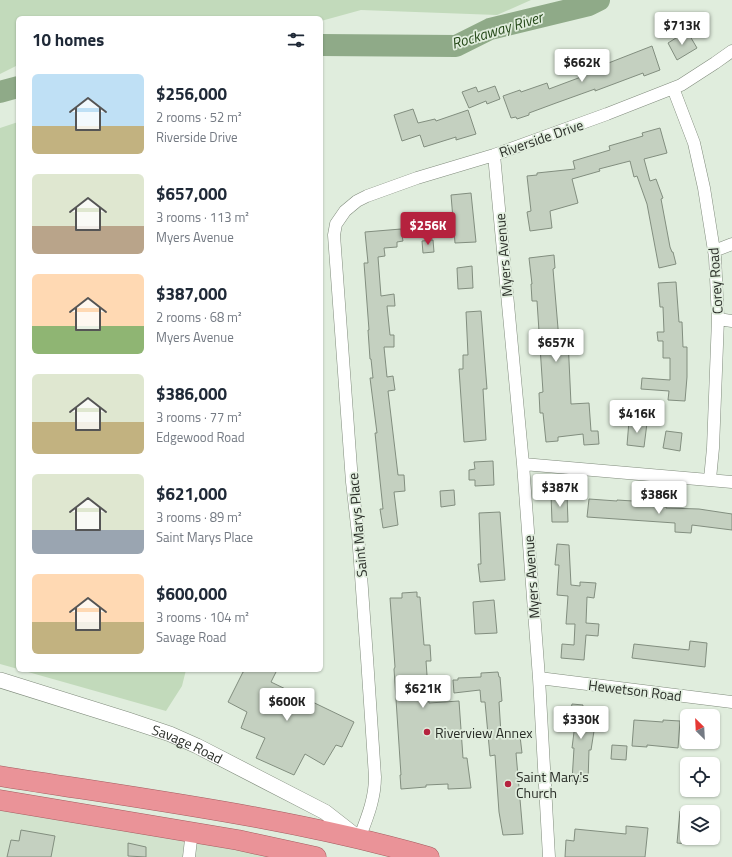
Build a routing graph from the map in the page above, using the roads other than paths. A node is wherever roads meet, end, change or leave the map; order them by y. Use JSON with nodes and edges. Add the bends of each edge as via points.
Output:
{"nodes":[{"id":1,"x":732,"y":51,"type":"edge"},
{"id":2,"x":673,"y":88,"type":"junction"},
{"id":3,"x":494,"y":155,"type":"junction"},
{"id":4,"x":345,"y":212,"type":"joint"},
{"id":5,"x":732,"y":244,"type":"edge"},
{"id":6,"x":714,"y":251,"type":"junction"},
{"id":7,"x":718,"y":319,"type":"junction"},
{"id":8,"x":732,"y":321,"type":"edge"},
{"id":9,"x":523,"y":464,"type":"junction"},
{"id":10,"x":710,"y":479,"type":"junction"},
{"id":11,"x":732,"y":482,"type":"edge"},
{"id":12,"x":539,"y":678,"type":"junction"},
{"id":13,"x":0,"y":680,"type":"edge"},
{"id":14,"x":732,"y":702,"type":"edge"},
{"id":15,"x":0,"y":776,"type":"edge"},
{"id":16,"x":0,"y":800,"type":"edge"},
{"id":17,"x":192,"y":831,"type":"junction"},
{"id":18,"x":359,"y":839,"type":"junction"},
{"id":19,"x":188,"y":857,"type":"edge"},
{"id":20,"x":316,"y":857,"type":"edge"},
{"id":21,"x":429,"y":857,"type":"edge"},
{"id":22,"x":549,"y":857,"type":"edge"}],
"edges":[{"from":1,"to":2,"type":"street","name":"Riverside Drive"},
{"from":2,"to":3,"type":"street","name":"Riverside Drive"},
{"from":2,"to":6,"type":"street","name":"Corey Road","via":[[694,143]]},
{"from":3,"to":4,"type":"street","name":"Riverside Drive","via":[[368,196],[357,201]]},
{"from":3,"to":9,"type":"street","name":"Myers Avenue"},
{"from":4,"to":18,"type":"street","name":"Saint Marys Place","via":[[336,224],[334,235],[375,777],[373,800]]},
{"from":5,"to":6,"type":"street"},
{"from":6,"to":7,"type":"street","name":"Corey Road"},
{"from":7,"to":8,"type":"street"},
{"from":7,"to":10,"type":"street","name":"Corey Road"},
{"from":9,"to":10,"type":"street"},
{"from":9,"to":12,"type":"street","name":"Myers Avenue"},
{"from":10,"to":11,"type":"street"},
{"from":12,"to":14,"type":"street","name":"Hewetson Road"},
{"from":12,"to":22,"type":"street","name":"Myers Avenue"},
{"from":13,"to":18,"type":"street","name":"Savage Road","via":[[170,734],[325,812]]},
{"from":15,"to":18,"type":"highway","via":[[253,817]]},
{"from":16,"to":17,"type":"highway"},
{"from":17,"to":19,"type":"street"},
{"from":17,"to":20,"type":"highway"},
{"from":18,"to":21,"type":"highway"}]}
